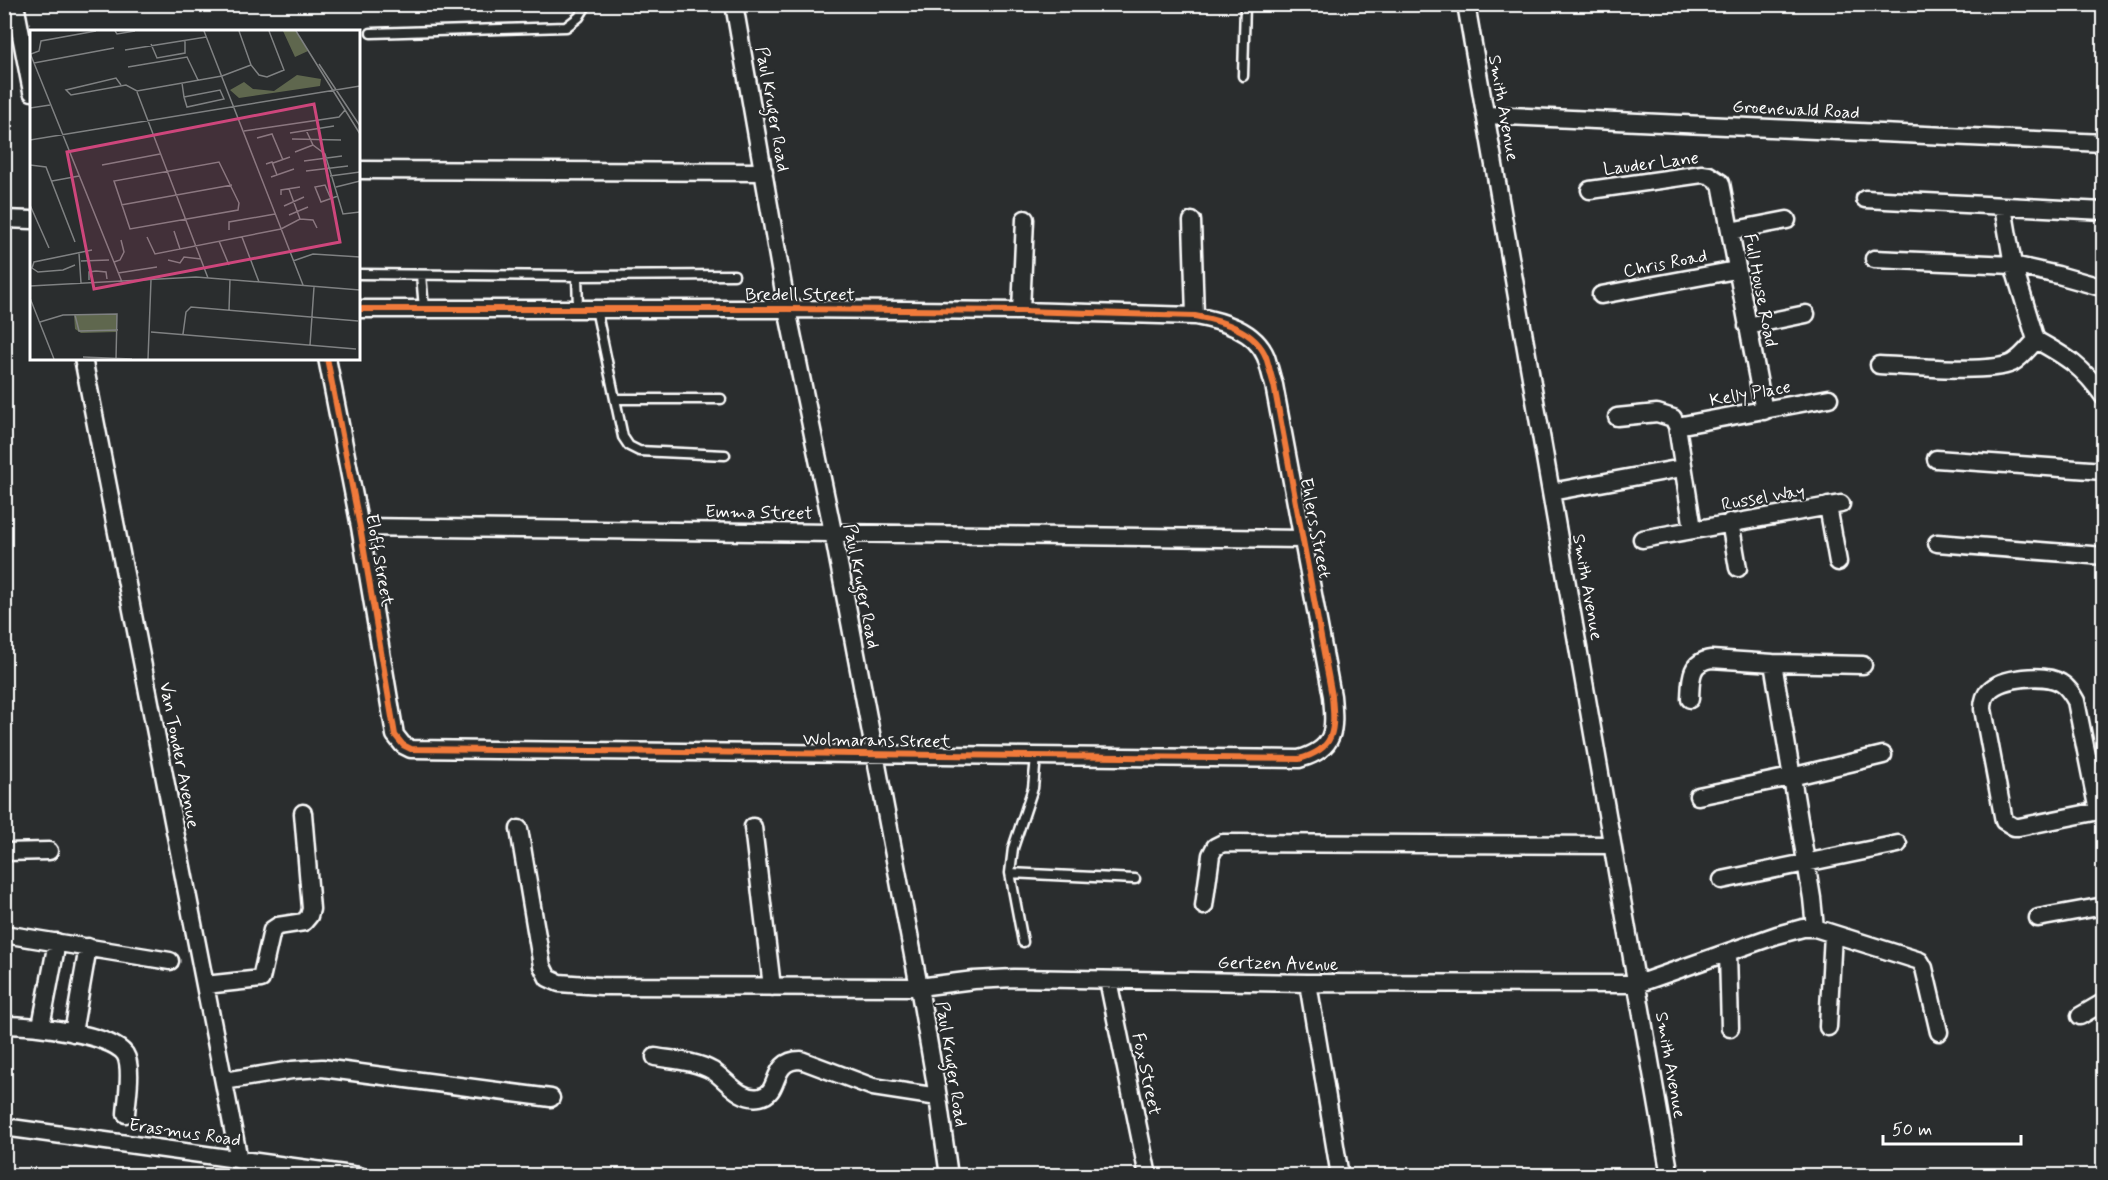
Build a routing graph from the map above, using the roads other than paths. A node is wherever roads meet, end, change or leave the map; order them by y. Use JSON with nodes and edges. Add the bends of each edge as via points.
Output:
{"nodes":[{"id":1,"x":15,"y":4,"type":"edge"},
{"id":2,"x":587,"y":4,"type":"edge"},
{"id":3,"x":734,"y":4,"type":"edge"},
{"id":4,"x":1245,"y":4,"type":"edge"},
{"id":5,"x":1466,"y":4,"type":"edge"},
{"id":6,"x":371,"y":33,"type":"dead end"},
{"id":7,"x":1243,"y":76,"type":"dead end"},
{"id":8,"x":30,"y":82,"type":"edge"},
{"id":9,"x":1486,"y":115,"type":"junction"},
{"id":10,"x":2103,"y":143,"type":"edge"},
{"id":11,"x":360,"y":170,"type":"edge"},
{"id":12,"x":764,"y":172,"type":"junction"},
{"id":13,"x":1716,"y":179,"type":"joint"},
{"id":14,"x":1590,"y":190,"type":"dead end"},
{"id":15,"x":1865,"y":199,"type":"dead end"},
{"id":16,"x":2003,"y":207,"type":"junction"},
{"id":17,"x":2103,"y":211,"type":"edge"},
{"id":18,"x":4,"y":219,"type":"edge"},
{"id":19,"x":1025,"y":219,"type":"dead end"},
{"id":20,"x":30,"y":220,"type":"edge"},
{"id":21,"x":1787,"y":220,"type":"dead end"},
{"id":22,"x":1192,"y":221,"type":"dead end"},
{"id":23,"x":1730,"y":231,"type":"junction"},
{"id":24,"x":1874,"y":259,"type":"dead end"},
{"id":25,"x":2013,"y":265,"type":"junction"},
{"id":26,"x":1736,"y":270,"type":"junction"},
{"id":27,"x":360,"y":274,"type":"edge"},
{"id":28,"x":421,"y":274,"type":"junction"},
{"id":29,"x":734,"y":275,"type":"dead end"},
{"id":30,"x":578,"y":276,"type":"junction"},
{"id":31,"x":2103,"y":288,"type":"edge"},
{"id":32,"x":1601,"y":295,"type":"dead end"},
{"id":33,"x":424,"y":308,"type":"junction"},
{"id":34,"x":578,"y":308,"type":"junction"},
{"id":35,"x":596,"y":308,"type":"junction"},
{"id":36,"x":360,"y":309,"type":"edge"},
{"id":37,"x":787,"y":309,"type":"junction"},
{"id":38,"x":1021,"y":311,"type":"junction"},
{"id":39,"x":1806,"y":314,"type":"dead end"},
{"id":40,"x":1195,"y":316,"type":"junction"},
{"id":41,"x":1747,"y":326,"type":"junction"},
{"id":42,"x":1238,"y":329,"type":"joint"},
{"id":43,"x":2036,"y":340,"type":"junction"},
{"id":44,"x":82,"y":360,"type":"edge"},
{"id":45,"x":327,"y":360,"type":"edge"},
{"id":46,"x":1879,"y":365,"type":"dead end"},
{"id":47,"x":2103,"y":397,"type":"edge"},
{"id":48,"x":1829,"y":398,"type":"dead end"},
{"id":49,"x":615,"y":399,"type":"junction"},
{"id":50,"x":721,"y":399,"type":"dead end"},
{"id":51,"x":1764,"y":411,"type":"junction"},
{"id":52,"x":1617,"y":417,"type":"dead end"},
{"id":53,"x":1677,"y":426,"type":"junction"},
{"id":54,"x":725,"y":455,"type":"dead end"},
{"id":55,"x":1936,"y":459,"type":"dead end"},
{"id":56,"x":1682,"y":468,"type":"junction"},
{"id":57,"x":2103,"y":471,"type":"edge"},
{"id":58,"x":1551,"y":492,"type":"junction"},
{"id":59,"x":1730,"y":522,"type":"junction"},
{"id":60,"x":360,"y":527,"type":"junction"},
{"id":61,"x":1692,"y":529,"type":"junction"},
{"id":62,"x":833,"y":532,"type":"junction"},
{"id":63,"x":1303,"y":539,"type":"junction"},
{"id":64,"x":1642,"y":539,"type":"dead end"},
{"id":65,"x":1936,"y":543,"type":"dead end"},
{"id":66,"x":2103,"y":556,"type":"edge"},
{"id":67,"x":1838,"y":562,"type":"dead end"},
{"id":68,"x":1738,"y":568,"type":"dead end"},
{"id":69,"x":1773,"y":663,"type":"junction"},
{"id":70,"x":1863,"y":665,"type":"dead end"},
{"id":71,"x":1690,"y":699,"type":"dead end"},
{"id":72,"x":1328,"y":745,"type":"joint"},
{"id":73,"x":421,"y":750,"type":"joint"},
{"id":74,"x":1883,"y":755,"type":"dead end"},
{"id":75,"x":874,"y":756,"type":"junction"},
{"id":76,"x":1036,"y":757,"type":"junction"},
{"id":77,"x":1791,"y":777,"type":"junction"},
{"id":78,"x":1698,"y":796,"type":"dead end"},
{"id":79,"x":2101,"y":810,"type":"edge"},
{"id":80,"x":303,"y":813,"type":"dead end"},
{"id":81,"x":753,"y":827,"type":"dead end"},
{"id":82,"x":519,"y":829,"type":"dead end"},
{"id":83,"x":1898,"y":844,"type":"dead end"},
{"id":84,"x":1612,"y":845,"type":"junction"},
{"id":85,"x":49,"y":851,"type":"dead end"},
{"id":86,"x":4,"y":852,"type":"edge"},
{"id":87,"x":1806,"y":863,"type":"junction"},
{"id":88,"x":1010,"y":873,"type":"junction"},
{"id":89,"x":1135,"y":879,"type":"dead end"},
{"id":90,"x":1722,"y":880,"type":"dead end"},
{"id":91,"x":1204,"y":906,"type":"dead end"},
{"id":92,"x":2103,"y":906,"type":"edge"},
{"id":93,"x":2038,"y":918,"type":"dead end"},
{"id":94,"x":1815,"y":928,"type":"junction"},
{"id":95,"x":4,"y":934,"type":"edge"},
{"id":96,"x":1833,"y":934,"type":"junction"},
{"id":97,"x":57,"y":942,"type":"junction"},
{"id":98,"x":1023,"y":942,"type":"dead end"},
{"id":99,"x":88,"y":947,"type":"junction"},
{"id":100,"x":1728,"y":953,"type":"junction"},
{"id":101,"x":170,"y":961,"type":"dead end"},
{"id":102,"x":1107,"y":980,"type":"junction"},
{"id":103,"x":1308,"y":983,"type":"junction"},
{"id":104,"x":1637,"y":984,"type":"junction"},
{"id":105,"x":205,"y":985,"type":"junction"},
{"id":106,"x":772,"y":987,"type":"junction"},
{"id":107,"x":919,"y":987,"type":"junction"},
{"id":108,"x":2103,"y":1002,"type":"edge"},
{"id":109,"x":2080,"y":1016,"type":"dead end"},
{"id":110,"x":4,"y":1025,"type":"edge"},
{"id":111,"x":42,"y":1026,"type":"junction"},
{"id":112,"x":1828,"y":1027,"type":"dead end"},
{"id":113,"x":1730,"y":1028,"type":"dead end"},
{"id":114,"x":1940,"y":1032,"type":"dead end"},
{"id":115,"x":73,"y":1033,"type":"junction"},
{"id":116,"x":655,"y":1057,"type":"dead end"},
{"id":117,"x":224,"y":1081,"type":"junction"},
{"id":118,"x":938,"y":1097,"type":"junction"},
{"id":119,"x":551,"y":1098,"type":"dead end"},
{"id":120,"x":126,"y":1114,"type":"dead end"},
{"id":121,"x":4,"y":1127,"type":"edge"},
{"id":122,"x":239,"y":1160,"type":"junction"},
{"id":123,"x":359,"y":1176,"type":"edge"},
{"id":124,"x":949,"y":1176,"type":"edge"},
{"id":125,"x":1148,"y":1176,"type":"edge"},
{"id":126,"x":1340,"y":1176,"type":"edge"},
{"id":127,"x":1670,"y":1176,"type":"edge"}],
"edges":[{"from":1,"to":8,"type":"street"},
{"from":2,"to":6,"type":"lane","via":[[566,27]]},
{"from":3,"to":12,"type":"street","name":"Paul Kruger Road"},
{"from":4,"to":7,"type":"lane"},
{"from":5,"to":9,"type":"street","name":"Smith Avenue"},
{"from":9,"to":10,"type":"street","name":"Groenewald Road"},
{"from":9,"to":58,"type":"street","name":"Smith Avenue"},
{"from":11,"to":12,"type":"street"},
{"from":12,"to":37,"type":"street","name":"Paul Kruger Road"},
{"from":13,"to":14,"type":"street","name":"Lauder Lane","via":[[1702,174]]},
{"from":13,"to":23,"type":"street","name":"Full House Road","via":[[1724,193]]},
{"from":15,"to":16,"type":"street"},
{"from":16,"to":17,"type":"street"},
{"from":16,"to":25,"type":"street"},
{"from":18,"to":20,"type":"street"},
{"from":19,"to":38,"type":"street"},
{"from":21,"to":23,"type":"street"},
{"from":22,"to":40,"type":"street"},
{"from":23,"to":26,"type":"street","name":"Full House Road"},
{"from":24,"to":25,"type":"street"},
{"from":25,"to":31,"type":"street"},
{"from":25,"to":43,"type":"street"},
{"from":26,"to":32,"type":"street","name":"Chris Road"},
{"from":26,"to":41,"type":"street","name":"Full House Road"},
{"from":27,"to":28,"type":"lane"},
{"from":28,"to":30,"type":"lane"},
{"from":28,"to":33,"type":"lane"},
{"from":29,"to":30,"type":"lane"},
{"from":30,"to":34,"type":"lane"},
{"from":33,"to":34,"type":"street","name":"Bredell Street"},
{"from":33,"to":36,"type":"street","name":"Bredell Street"},
{"from":34,"to":35,"type":"street","name":"Bredell Street"},
{"from":35,"to":37,"type":"street","name":"Bredell Street"},
{"from":35,"to":49,"type":"lane"},
{"from":37,"to":38,"type":"street","name":"Bredell Street"},
{"from":37,"to":62,"type":"street","name":"Paul Kruger Road"},
{"from":38,"to":40,"type":"street","name":"Bredell Street"},
{"from":39,"to":41,"type":"street"},
{"from":40,"to":42,"type":"street","name":"Bredell Street"},
{"from":41,"to":51,"type":"street","name":"Full House Road"},
{"from":42,"to":63,"type":"street","name":"Ehlers Street","via":[[1256,341],[1265,355]]},
{"from":43,"to":46,"type":"street","via":[[2013,362],[1999,366]]},
{"from":43,"to":47,"type":"street","via":[[2079,367]]},
{"from":44,"to":105,"type":"street","name":"Van Tonder Avenue"},
{"from":45,"to":60,"type":"street","name":"Eloff Street"},
{"from":48,"to":51,"type":"street","name":"Kelly Place"},
{"from":49,"to":50,"type":"lane"},
{"from":49,"to":54,"type":"lane","via":[[623,437],[629,446],[639,451]]},
{"from":51,"to":53,"type":"street","name":"Kelly Place"},
{"from":52,"to":53,"type":"street","via":[[1664,414],[1673,418]]},
{"from":53,"to":56,"type":"street"},
{"from":55,"to":57,"type":"street"},
{"from":56,"to":58,"type":"street"},
{"from":56,"to":61,"type":"street"},
{"from":58,"to":84,"type":"street","name":"Smith Avenue"},
{"from":59,"to":61,"type":"street","name":"Russel Way"},
{"from":59,"to":67,"type":"street","name":"Russel Way","via":[[1835,505]]},
{"from":59,"to":68,"type":"street"},
{"from":60,"to":62,"type":"street","name":"Emma Street"},
{"from":60,"to":73,"type":"street","name":"Eloff Street","via":[[395,735],[403,745]]},
{"from":61,"to":64,"type":"street","name":"Russel Way"},
{"from":62,"to":63,"type":"street","name":"Emma Street"},
{"from":62,"to":75,"type":"street","name":"Paul Kruger Road"},
{"from":63,"to":72,"type":"street","name":"Ehlers Street","via":[[1332,696],[1333,731]]},
{"from":65,"to":66,"type":"street"},
{"from":69,"to":70,"type":"street"},
{"from":69,"to":71,"type":"street","via":[[1702,660],[1691,675]]},
{"from":69,"to":77,"type":"street"},
{"from":72,"to":76,"type":"street","name":"Wolmarans Street","via":[[1315,755],[1299,759]]},
{"from":73,"to":75,"type":"street","name":"Wolmarans Street"},
{"from":74,"to":77,"type":"street"},
{"from":75,"to":76,"type":"street","name":"Wolmarans Street"},
{"from":75,"to":107,"type":"street","name":"Paul Kruger Road"},
{"from":76,"to":88,"type":"lane","via":[[1033,788],[1013,848]]},
{"from":77,"to":78,"type":"street"},
{"from":77,"to":87,"type":"street"},
{"from":79,"to":79,"type":"street","via":[[2019,827],[2004,821],[1983,709],[1989,690],[2020,678],[2049,679],[2069,690],[2076,701]]},
{"from":80,"to":105,"type":"street","via":[[309,916],[304,922],[273,930],[261,979]]},
{"from":81,"to":106,"type":"street"},
{"from":82,"to":106,"type":"street","name":"Gertzen Avenue","via":[[542,966],[548,978],[576,986]]},
{"from":83,"to":87,"type":"street"},
{"from":84,"to":91,"type":"street","via":[[1223,843],[1211,855]]},
{"from":84,"to":104,"type":"street","name":"Smith Avenue"},
{"from":85,"to":86,"type":"street"},
{"from":87,"to":90,"type":"street"},
{"from":87,"to":94,"type":"street"},
{"from":88,"to":89,"type":"lane"},
{"from":88,"to":98,"type":"lane"},
{"from":92,"to":93,"type":"street"},
{"from":94,"to":96,"type":"street"},
{"from":94,"to":100,"type":"street","name":"Gertzen Avenue","via":[[1792,930]]},
{"from":95,"to":97,"type":"street"},
{"from":96,"to":112,"type":"street"},
{"from":96,"to":114,"type":"street","via":[[1920,961]]},
{"from":97,"to":99,"type":"street"},
{"from":97,"to":111,"type":"street"},
{"from":99,"to":101,"type":"street"},
{"from":99,"to":115,"type":"street"},
{"from":100,"to":104,"type":"street","name":"Gertzen Avenue"},
{"from":100,"to":113,"type":"street"},
{"from":102,"to":103,"type":"street","name":"Gertzen Avenue"},
{"from":102,"to":107,"type":"street","name":"Gertzen Avenue","via":[[1014,978]]},
{"from":102,"to":125,"type":"street","name":"Fox Street"},
{"from":103,"to":104,"type":"street","name":"Gertzen Avenue"},
{"from":103,"to":126,"type":"street"},
{"from":104,"to":127,"type":"street","name":"Smith Avenue"},
{"from":105,"to":117,"type":"street","name":"Van Tonder Avenue"},
{"from":106,"to":107,"type":"street","name":"Gertzen Avenue"},
{"from":107,"to":118,"type":"street","name":"Paul Kruger Road"},
{"from":108,"to":109,"type":"street"},
{"from":110,"to":111,"type":"street"},
{"from":111,"to":115,"type":"street"},
{"from":115,"to":120,"type":"street","via":[[112,1045],[124,1054],[129,1077]]},
{"from":116,"to":118,"type":"street","via":[[701,1066],[747,1096],[767,1094],[781,1067],[790,1060],[801,1060],[873,1087]]},
{"from":117,"to":119,"type":"street","via":[[322,1068]]},
{"from":117,"to":122,"type":"street","name":"Van Tonder Avenue"},
{"from":118,"to":124,"type":"street","name":"Paul Kruger Road"},
{"from":121,"to":122,"type":"street","name":"Erasmus Road"},
{"from":122,"to":123,"type":"street","name":"Erasmus Road"}]}
